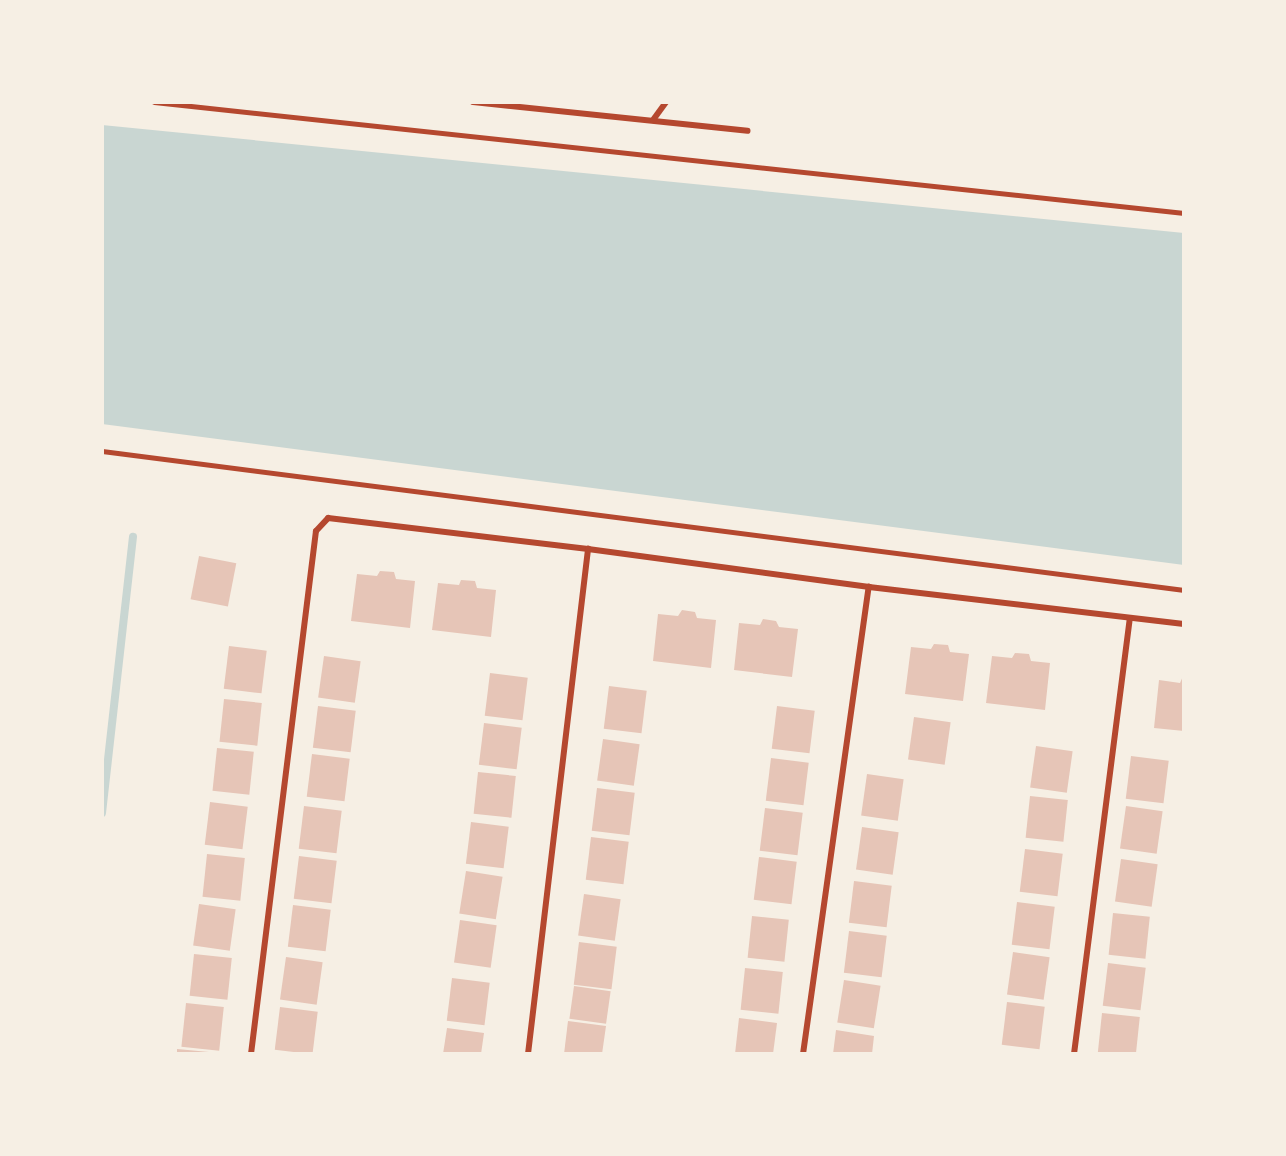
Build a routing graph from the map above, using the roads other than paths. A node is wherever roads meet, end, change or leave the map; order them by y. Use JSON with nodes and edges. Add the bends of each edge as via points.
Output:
{"nodes":[{"id":1,"x":154,"y":102,"type":"edge"},
{"id":2,"x":472,"y":102,"type":"edge"},
{"id":3,"x":666,"y":102,"type":"edge"},
{"id":4,"x":653,"y":120,"type":"junction"},
{"id":5,"x":747,"y":131,"type":"dead end"},
{"id":6,"x":1184,"y":213,"type":"edge"},
{"id":7,"x":102,"y":451,"type":"edge"},
{"id":8,"x":588,"y":549,"type":"junction"},
{"id":9,"x":869,"y":588,"type":"junction"},
{"id":10,"x":1184,"y":590,"type":"edge"},
{"id":11,"x":1130,"y":619,"type":"junction"},
{"id":12,"x":1184,"y":624,"type":"edge"},
{"id":13,"x":251,"y":1054,"type":"edge"},
{"id":14,"x":528,"y":1054,"type":"edge"},
{"id":15,"x":803,"y":1054,"type":"edge"},
{"id":16,"x":1074,"y":1054,"type":"edge"}],
"edges":[{"from":1,"to":6,"type":"street"},
{"from":2,"to":4,"type":"street"},
{"from":3,"to":4,"type":"street"},
{"from":4,"to":5,"type":"street"},
{"from":7,"to":10,"type":"street"},
{"from":8,"to":9,"type":"street"},
{"from":8,"to":13,"type":"street","via":[[328,518],[316,531]]},
{"from":8,"to":14,"type":"street"},
{"from":9,"to":11,"type":"street"},
{"from":9,"to":15,"type":"street"},
{"from":11,"to":12,"type":"street"},
{"from":11,"to":16,"type":"street"}]}
